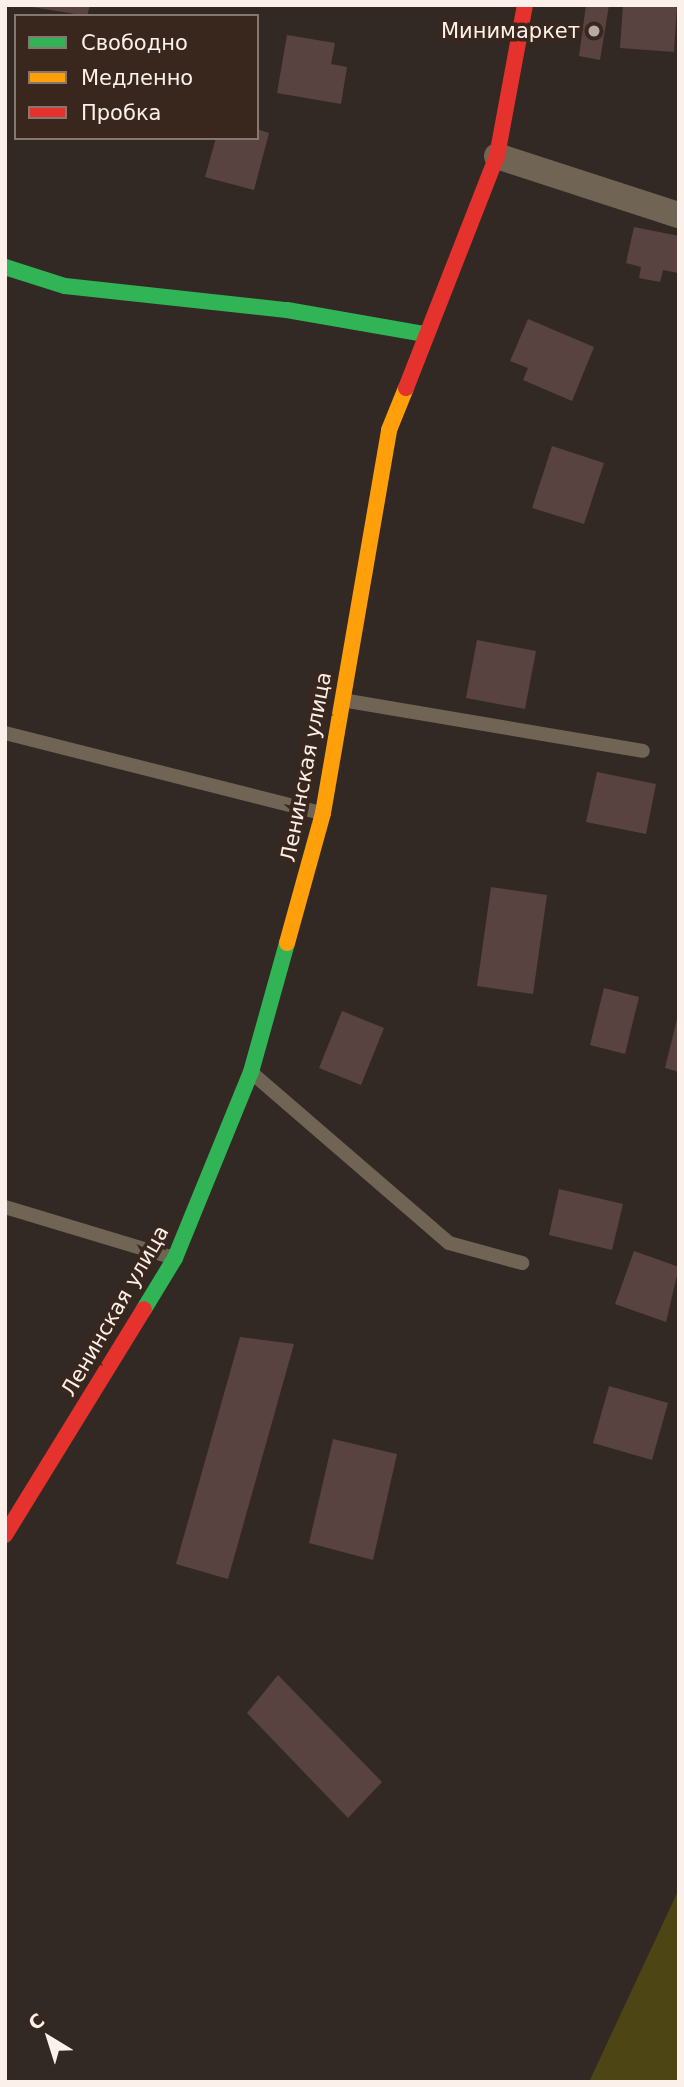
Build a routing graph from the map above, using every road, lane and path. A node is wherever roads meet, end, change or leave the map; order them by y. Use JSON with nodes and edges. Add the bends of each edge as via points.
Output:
{"nodes":[{"id":1,"x":525,"y":5,"type":"edge"},
{"id":2,"x":497,"y":156,"type":"junction"},
{"id":3,"x":679,"y":215,"type":"edge"},
{"id":4,"x":5,"y":267,"type":"edge"},
{"id":5,"x":425,"y":334,"type":"junction"},
{"id":6,"x":340,"y":699,"type":"junction"},
{"id":7,"x":5,"y":733,"type":"edge"},
{"id":8,"x":643,"y":751,"type":"dead end"},
{"id":9,"x":323,"y":813,"type":"junction"},
{"id":10,"x":251,"y":1072,"type":"junction"},
{"id":11,"x":5,"y":1207,"type":"edge"},
{"id":12,"x":175,"y":1258,"type":"junction"},
{"id":13,"x":523,"y":1263,"type":"dead end"},
{"id":14,"x":5,"y":1535,"type":"edge"}],
"edges":[{"from":1,"to":2,"type":"street","name":"Ленинская улица"},
{"from":2,"to":3,"type":"street"},
{"from":2,"to":5,"type":"street","name":"Ленинская улица"},
{"from":4,"to":5,"type":"street","via":[[65,286],[287,310]]},
{"from":5,"to":6,"type":"street","name":"Ленинская улица","via":[[389,430]]},
{"from":6,"to":8,"type":"lane"},
{"from":6,"to":9,"type":"street","name":"Ленинская улица"},
{"from":7,"to":9,"type":"lane"},
{"from":9,"to":10,"type":"street","name":"Ленинская улица"},
{"from":10,"to":12,"type":"street","name":"Ленинская улица"},
{"from":10,"to":13,"type":"lane","via":[[449,1244]]},
{"from":11,"to":12,"type":"lane"},
{"from":12,"to":14,"type":"street","name":"Ленинская улица"}]}
